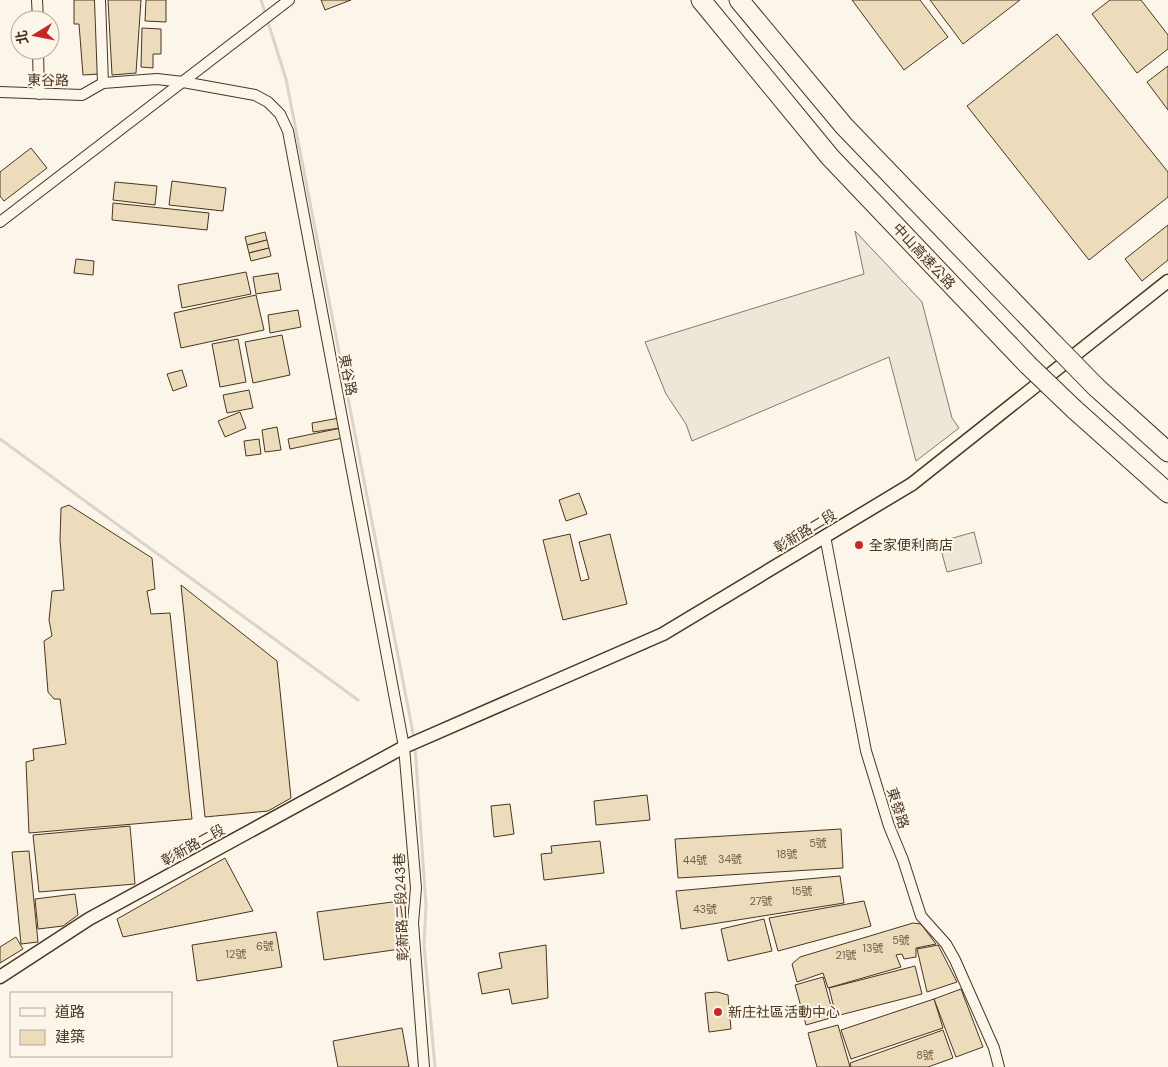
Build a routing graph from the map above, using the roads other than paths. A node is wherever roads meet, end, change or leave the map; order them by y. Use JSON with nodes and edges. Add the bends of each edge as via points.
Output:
{"nodes":[{"id":1,"x":100,"y":0,"type":"edge"},
{"id":2,"x":289,"y":0,"type":"edge"},
{"id":3,"x":701,"y":0,"type":"edge"},
{"id":4,"x":739,"y":0,"type":"edge"},
{"id":5,"x":38,"y":60,"type":"edge"},
{"id":6,"x":182,"y":82,"type":"junction"},
{"id":7,"x":103,"y":83,"type":"junction"},
{"id":8,"x":0,"y":92,"type":"edge"},
{"id":9,"x":39,"y":94,"type":"junction"},
{"id":10,"x":0,"y":222,"type":"edge"},
{"id":11,"x":1168,"y":281,"type":"edge"},
{"id":12,"x":1168,"y":452,"type":"edge"},
{"id":13,"x":1168,"y":493,"type":"edge"},
{"id":14,"x":825,"y":536,"type":"junction"},
{"id":15,"x":404,"y":746,"type":"junction"},
{"id":16,"x":0,"y":977,"type":"edge"},
{"id":17,"x":424,"y":1067,"type":"edge"},
{"id":18,"x":999,"y":1067,"type":"edge"}],
"edges":[{"from":1,"to":7,"type":"street"},
{"from":2,"to":6,"type":"street"},
{"from":3,"to":13,"type":"highway","name":"中山高速公路","bridge":true,"via":[[830,157],[1028,365]]},
{"from":4,"to":12,"type":"highway","bridge":true,"via":[[844,126],[1096,387]]},
{"from":5,"to":9,"type":"street"},
{"from":6,"to":7,"type":"street","name":"東谷路","via":[[158,79]]},
{"from":6,"to":10,"type":"street"},
{"from":6,"to":15,"type":"street","name":"東谷路","via":[[255,95],[274,108],[288,132]]},
{"from":7,"to":9,"type":"street","name":"東谷路","via":[[82,95]]},
{"from":8,"to":9,"type":"street","name":"東谷路"},
{"from":11,"to":14,"type":"street","name":"彰新路二段","via":[[912,484]]},
{"from":14,"to":15,"type":"street","name":"彰新路二段","via":[[663,634]]},
{"from":14,"to":18,"type":"street","name":"東發路","via":[[866,751],[889,826],[904,860],[921,916],[946,944],[955,960],[994,1048]]},
{"from":15,"to":16,"type":"street","name":"彰新路二段","via":[[89,919]]},
{"from":15,"to":17,"type":"street","name":"彰新路二段243巷","via":[[416,888],[413,923]]}]}
